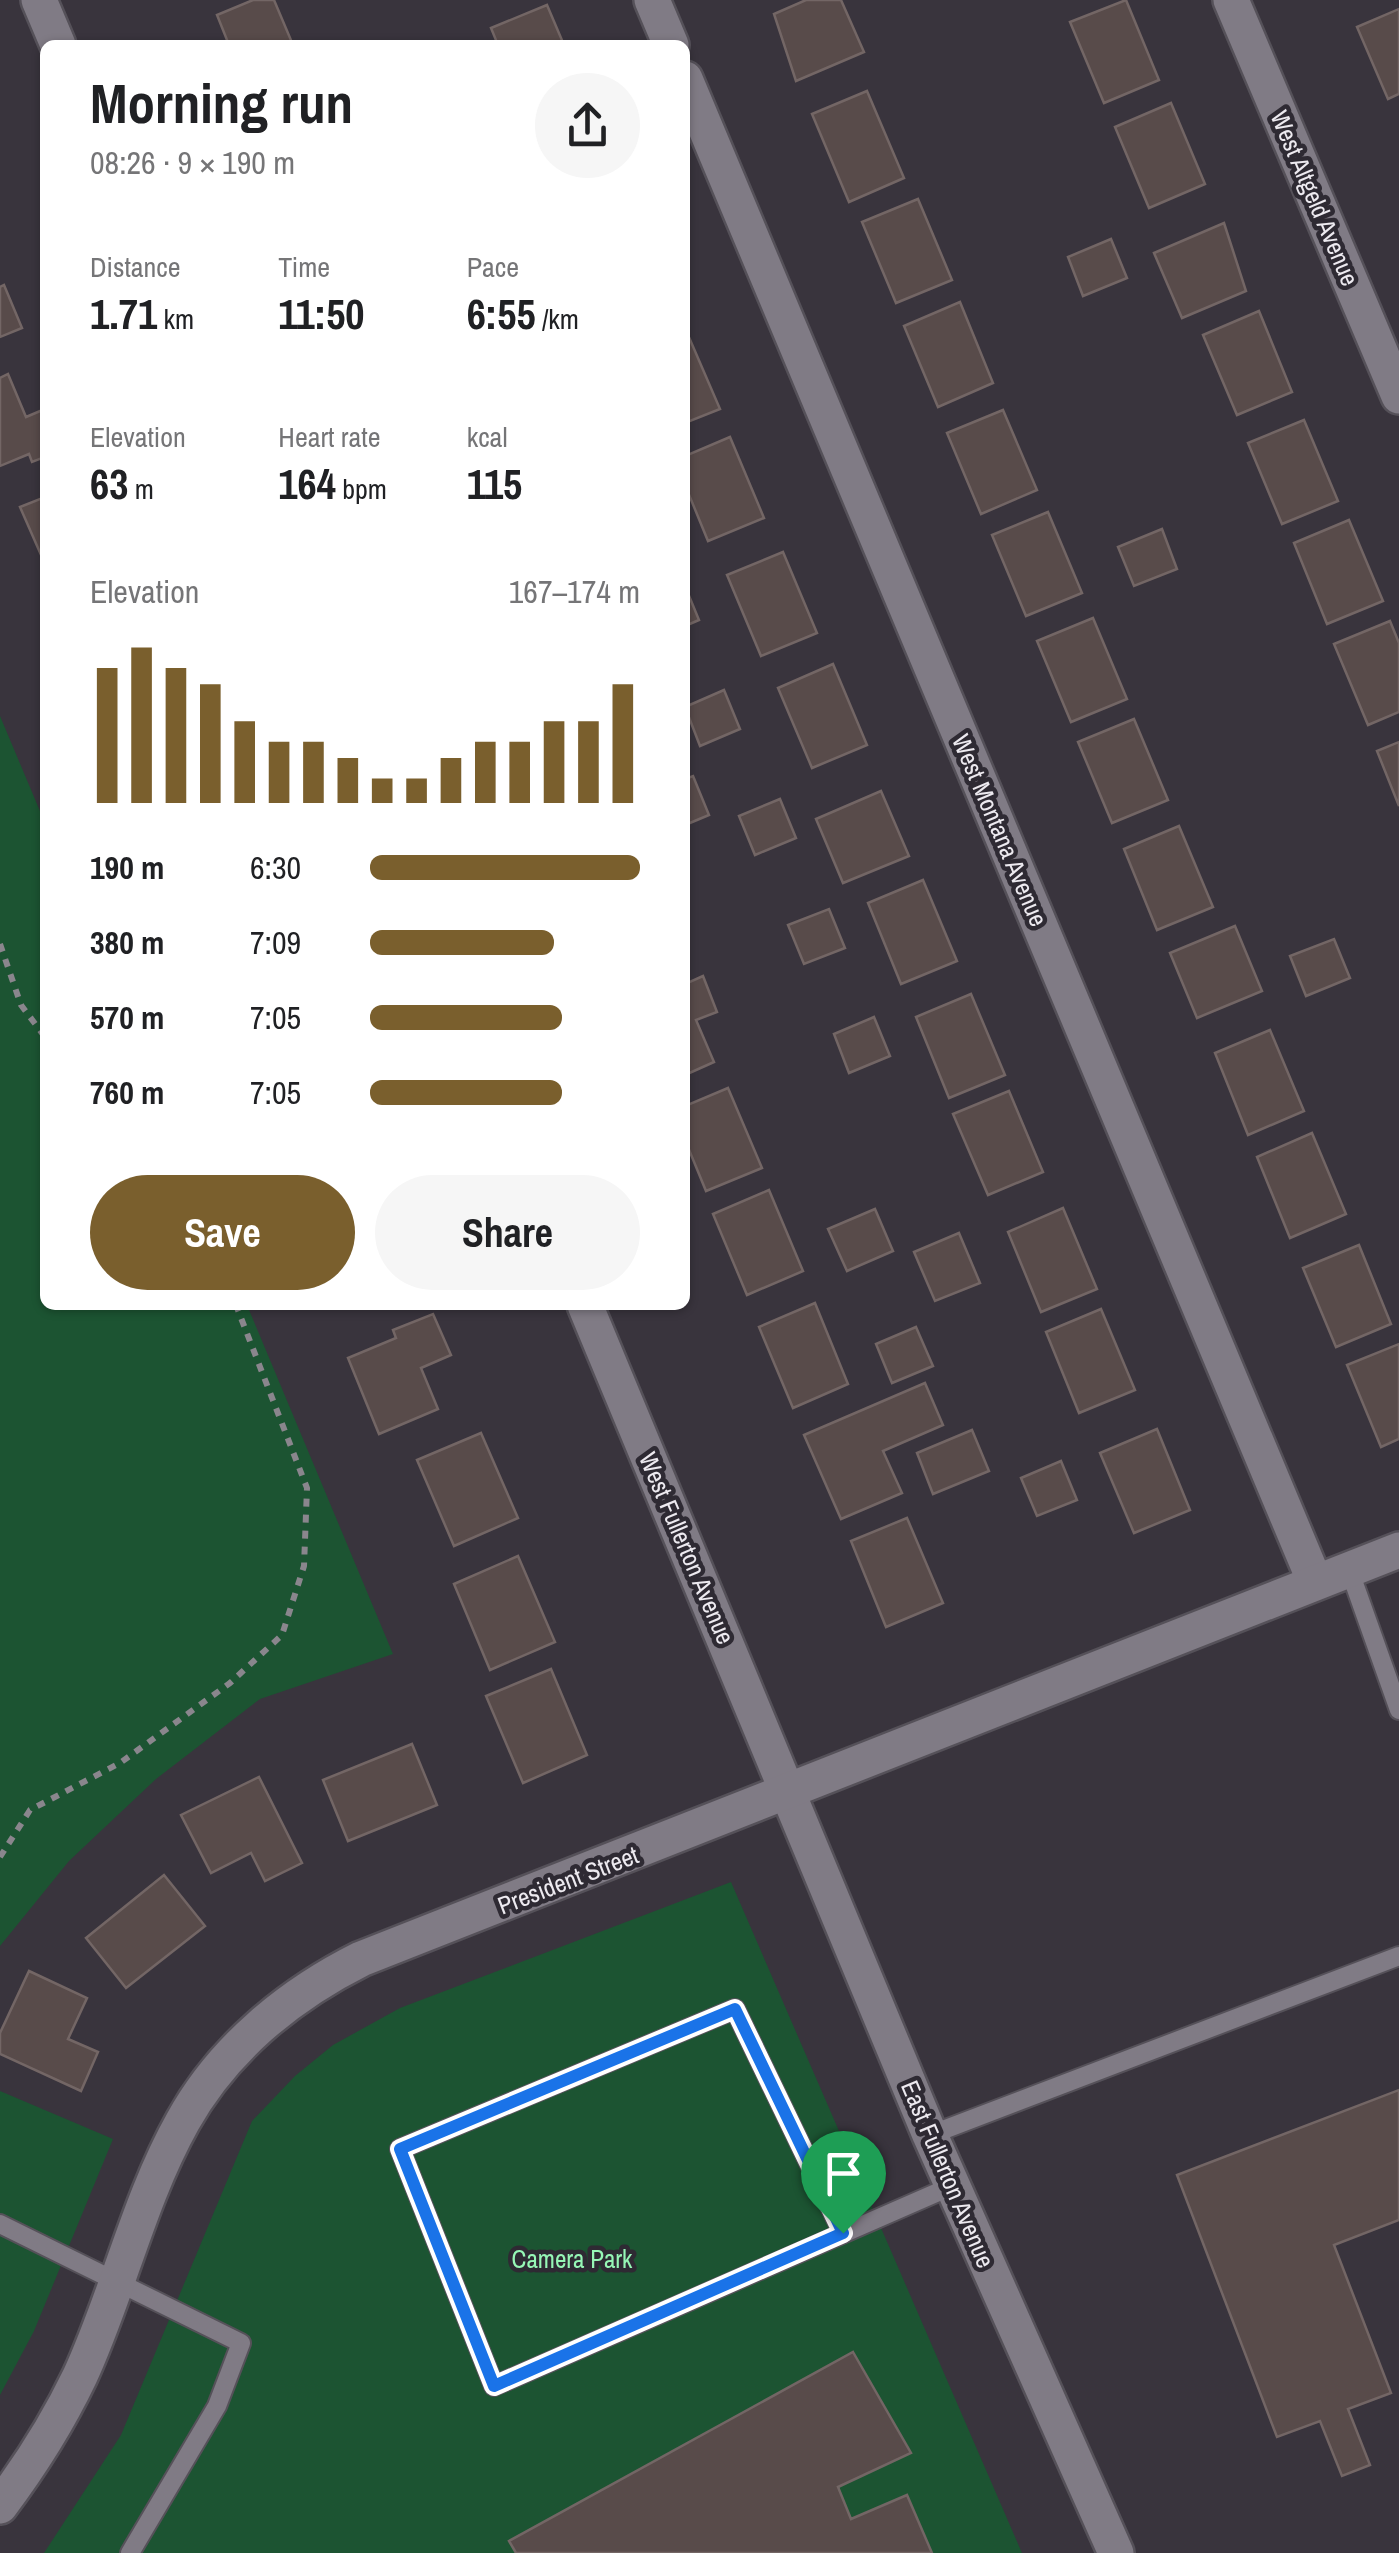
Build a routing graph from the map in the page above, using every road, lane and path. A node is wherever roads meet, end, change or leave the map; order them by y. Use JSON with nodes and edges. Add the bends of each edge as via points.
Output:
{"nodes":[{"id":1,"x":39,"y":0,"type":"edge"},
{"id":2,"x":652,"y":0,"type":"edge"},
{"id":3,"x":1231,"y":0,"type":"edge"},
{"id":4,"x":56,"y":40,"type":"edge"},
{"id":5,"x":669,"y":40,"type":"edge"},
{"id":6,"x":690,"y":91,"type":"edge"},
{"id":7,"x":1399,"y":396,"type":"edge"},
{"id":8,"x":0,"y":944,"type":"edge"},
{"id":9,"x":40,"y":1030,"type":"edge"},
{"id":10,"x":238,"y":1310,"type":"edge"},
{"id":11,"x":587,"y":1310,"type":"edge"},
{"id":12,"x":1399,"y":1550,"type":"edge"},
{"id":13,"x":1348,"y":1569,"type":"junction"},
{"id":14,"x":1315,"y":1582,"type":"junction"},
{"id":15,"x":1399,"y":1710,"type":"edge"},
{"id":16,"x":789,"y":1791,"type":"junction"},
{"id":17,"x":0,"y":1856,"type":"edge"},
{"id":18,"x":1399,"y":1956,"type":"edge"},
{"id":19,"x":930,"y":2135,"type":"junction"},
{"id":20,"x":952,"y":2186,"type":"junction"},
{"id":21,"x":0,"y":2224,"type":"edge"},
{"id":22,"x":843,"y":2233,"type":"junction"},
{"id":23,"x":113,"y":2282,"type":"junction"},
{"id":24,"x":0,"y":2506,"type":"edge"},
{"id":25,"x":130,"y":2553,"type":"edge"},
{"id":26,"x":1116,"y":2553,"type":"edge"}],
"edges":[{"from":1,"to":4,"type":"street"},
{"from":2,"to":5,"type":"street"},
{"from":3,"to":7,"type":"street","name":"West Altgeld Avenue"},
{"from":6,"to":14,"type":"street","name":"West Montana Avenue"},
{"from":8,"to":9,"type":"path","via":[[20,1005]]},
{"from":10,"to":17,"type":"path","via":[[307,1488],[304,1566],[282,1635],[230,1683],[120,1763],[30,1810]]},
{"from":11,"to":16,"type":"street","name":"West Fullerton Avenue"},
{"from":12,"to":13,"type":"street","name":"President Street"},
{"from":13,"to":14,"type":"street","name":"President Street"},
{"from":13,"to":15,"type":"lane"},
{"from":14,"to":16,"type":"street","name":"President Street"},
{"from":16,"to":19,"type":"street","name":"East Fullerton Avenue"},
{"from":16,"to":23,"type":"street","name":"President Street","via":[[318,1980],[238,2048],[183,2120]]},
{"from":18,"to":19,"type":"lane"},
{"from":19,"to":20,"type":"street","name":"East Fullerton Avenue"},
{"from":20,"to":22,"type":"lane"},
{"from":20,"to":26,"type":"street","name":"East Fullerton Avenue"},
{"from":21,"to":23,"type":"lane"},
{"from":22,"to":22,"type":"lane","via":[[494,2386],[400,2149],[735,2009]]},
{"from":23,"to":24,"type":"street","name":"President Street","via":[[80,2375]]},
{"from":23,"to":25,"type":"lane","via":[[241,2343],[217,2406]]}]}
